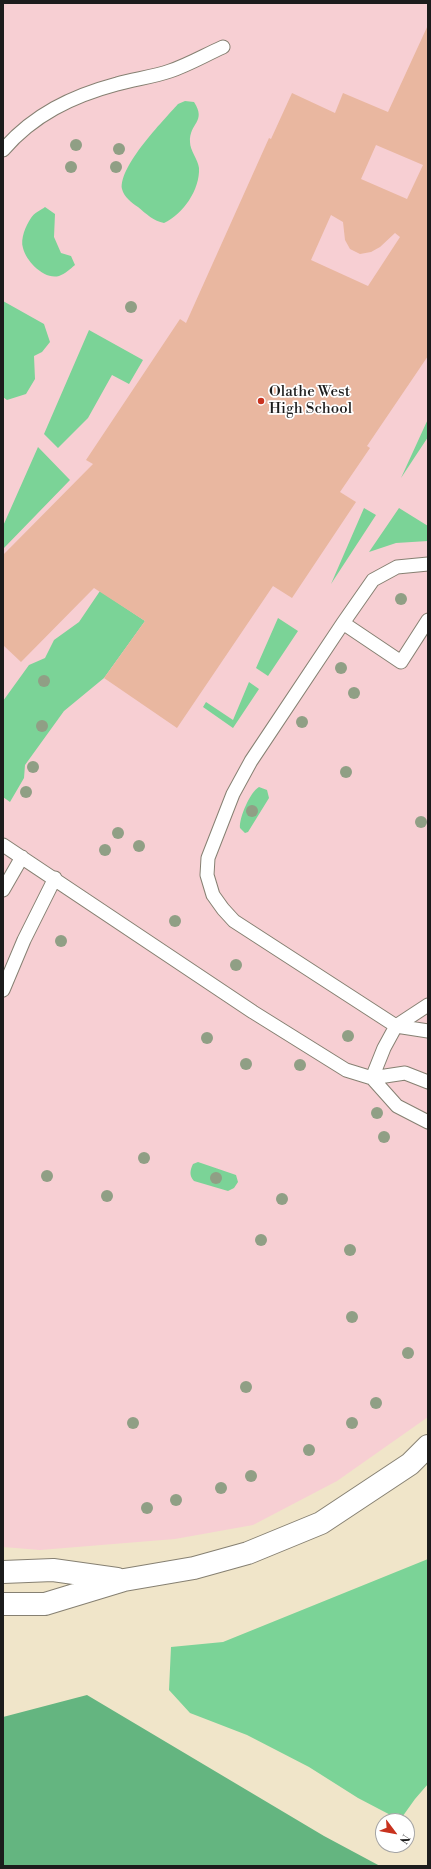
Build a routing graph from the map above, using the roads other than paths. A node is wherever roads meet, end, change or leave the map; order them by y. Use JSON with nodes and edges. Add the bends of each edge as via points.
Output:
{"nodes":[{"id":1,"x":223,"y":47,"type":"dead end"},
{"id":2,"x":3,"y":150,"type":"edge"},
{"id":3,"x":428,"y":564,"type":"edge"},
{"id":4,"x":428,"y":620,"type":"edge"},
{"id":5,"x":343,"y":623,"type":"junction"},
{"id":6,"x":3,"y":845,"type":"edge"},
{"id":7,"x":22,"y":858,"type":"junction"},
{"id":8,"x":55,"y":878,"type":"junction"},
{"id":9,"x":3,"y":890,"type":"edge"},
{"id":10,"x":3,"y":990,"type":"edge"},
{"id":11,"x":428,"y":1005,"type":"edge"},
{"id":12,"x":396,"y":1026,"type":"junction"},
{"id":13,"x":428,"y":1030,"type":"edge"},
{"id":14,"x":372,"y":1078,"type":"junction"},
{"id":15,"x":428,"y":1082,"type":"edge"},
{"id":16,"x":428,"y":1122,"type":"edge"},
{"id":17,"x":428,"y":1446,"type":"edge"},
{"id":18,"x":419,"y":1462,"type":"edge"},
{"id":19,"x":3,"y":1572,"type":"edge"},
{"id":20,"x":124,"y":1580,"type":"junction"},
{"id":21,"x":3,"y":1604,"type":"edge"}],
"edges":[{"from":1,"to":2,"type":"lane","via":[[170,71],[115,84],[66,102],[36,118]]},
{"from":3,"to":5,"type":"lane","via":[[397,567],[373,580]]},
{"from":4,"to":5,"type":"lane","via":[[401,662]]},
{"from":5,"to":12,"type":"lane","via":[[251,761],[233,794],[208,858],[207,875],[213,895],[234,921]]},
{"from":6,"to":7,"type":"lane"},
{"from":7,"to":8,"type":"lane"},
{"from":7,"to":9,"type":"lane"},
{"from":8,"to":10,"type":"lane","via":[[24,940]]},
{"from":8,"to":14,"type":"lane","via":[[253,1012],[346,1070]]},
{"from":11,"to":12,"type":"lane"},
{"from":12,"to":13,"type":"lane"},
{"from":12,"to":14,"type":"lane"},
{"from":14,"to":15,"type":"lane","via":[[405,1073]]},
{"from":14,"to":16,"type":"lane","via":[[397,1106]]},
{"from":17,"to":18,"type":"street"},
{"from":18,"to":20,"type":"street","via":[[321,1523],[248,1553],[194,1568]]},
{"from":19,"to":20,"type":"street","via":[[54,1570]]},
{"from":20,"to":21,"type":"street","via":[[44,1604]]}]}
